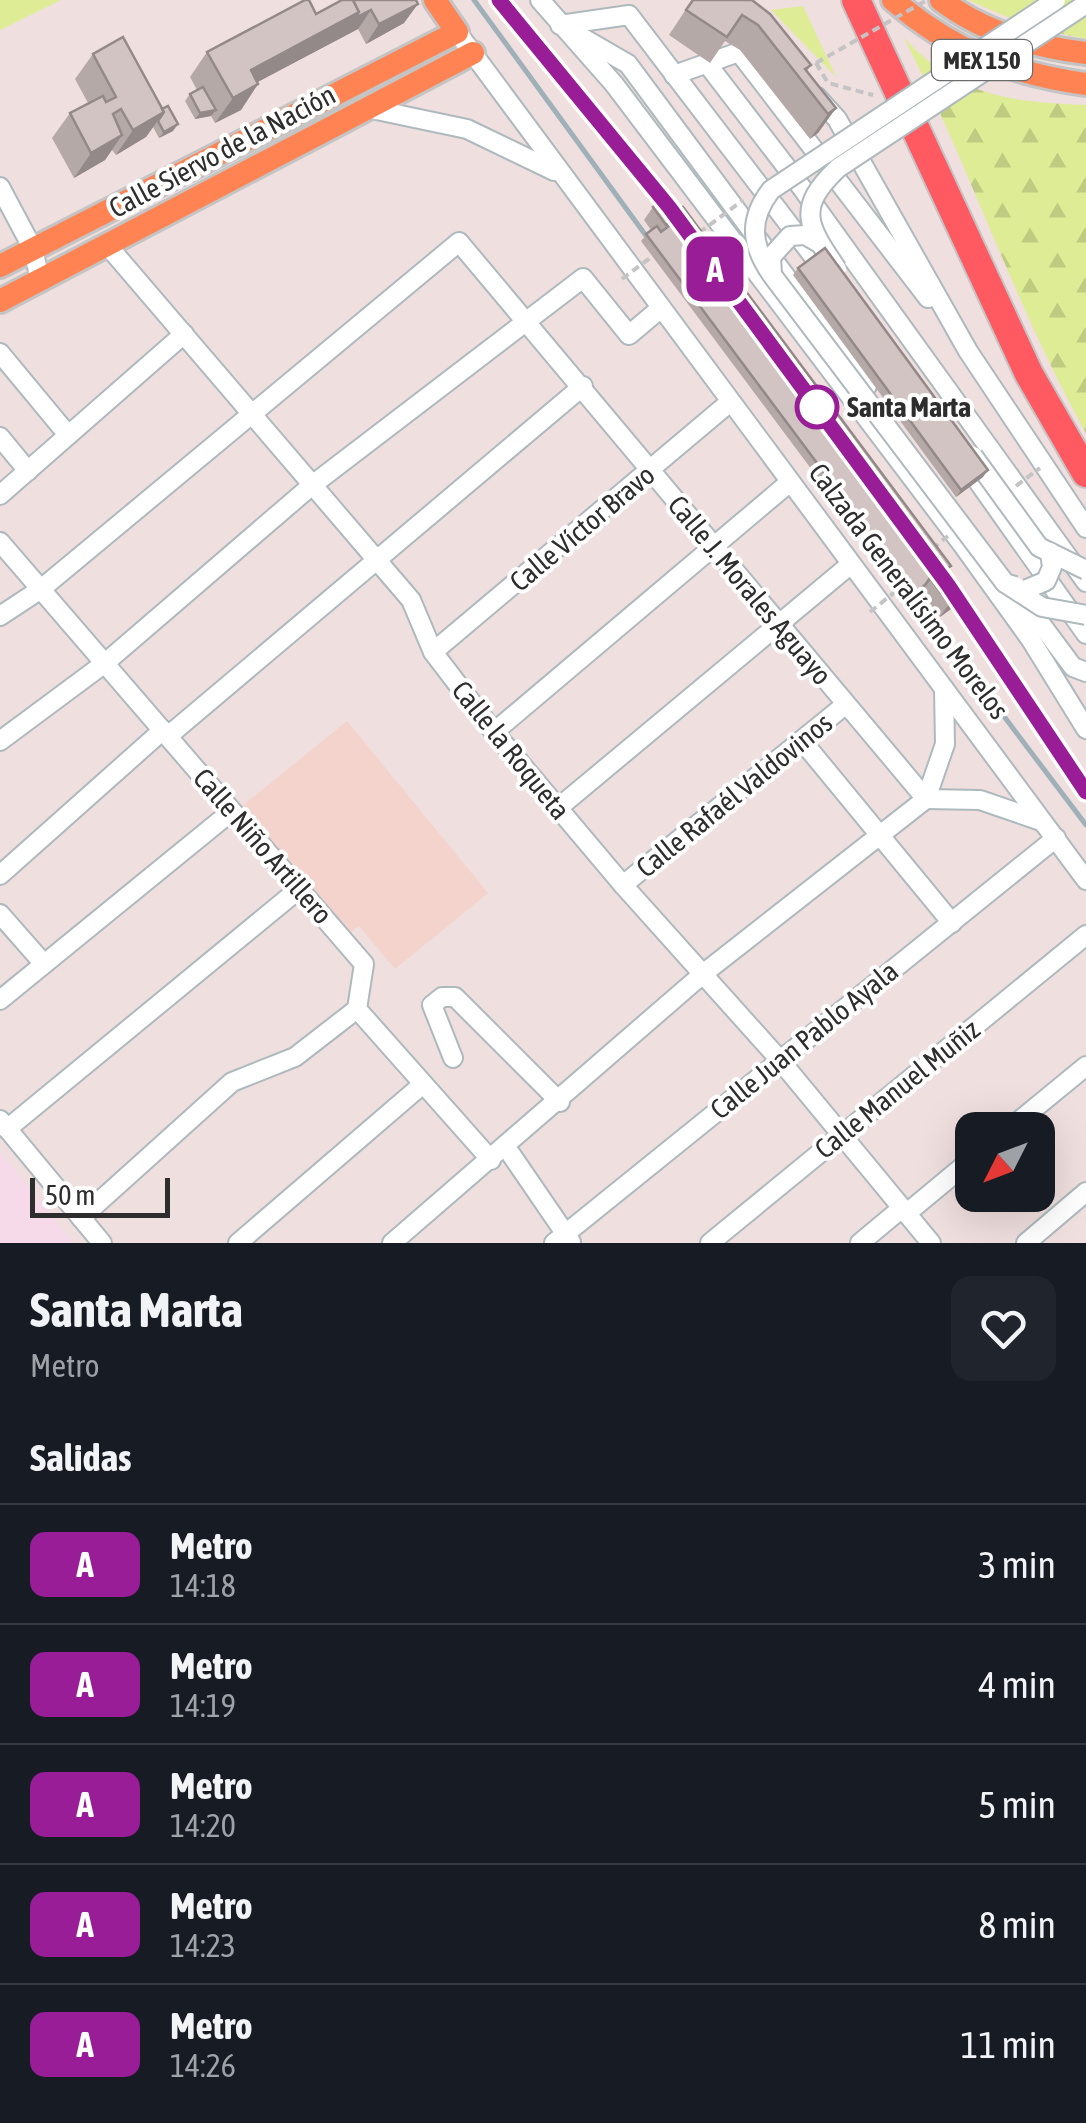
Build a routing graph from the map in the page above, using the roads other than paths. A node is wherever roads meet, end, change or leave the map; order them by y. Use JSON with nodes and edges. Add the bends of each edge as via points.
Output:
{"nodes":[{"id":1,"x":435,"y":0,"type":"edge"},
{"id":2,"x":540,"y":0,"type":"edge"},
{"id":3,"x":856,"y":0,"type":"edge"},
{"id":4,"x":893,"y":0,"type":"edge"},
{"id":5,"x":941,"y":0,"type":"edge"},
{"id":6,"x":1056,"y":0,"type":"edge"},
{"id":7,"x":1086,"y":4,"type":"edge"},
{"id":8,"x":560,"y":25,"type":"junction"},
{"id":9,"x":456,"y":32,"type":"junction"},
{"id":10,"x":740,"y":52,"type":"junction"},
{"id":11,"x":1086,"y":52,"type":"edge"},
{"id":12,"x":473,"y":54,"type":"junction"},
{"id":13,"x":776,"y":54,"type":"edge"},
{"id":14,"x":708,"y":65,"type":"junction"},
{"id":15,"x":674,"y":75,"type":"junction"},
{"id":16,"x":800,"y":80,"type":"edge"},
{"id":17,"x":1086,"y":84,"type":"edge"},
{"id":18,"x":366,"y":108,"type":"junction"},
{"id":19,"x":562,"y":175,"type":"junction"},
{"id":20,"x":0,"y":187,"type":"edge"},
{"id":21,"x":819,"y":243,"type":"junction"},
{"id":22,"x":108,"y":246,"type":"junction"},
{"id":23,"x":33,"y":249,"type":"junction"},
{"id":24,"x":0,"y":266,"type":"edge"},
{"id":25,"x":771,"y":266,"type":"junction"},
{"id":26,"x":40,"y":280,"type":"junction"},
{"id":27,"x":843,"y":296,"type":"edge"},
{"id":28,"x":0,"y":301,"type":"edge"},
{"id":29,"x":660,"y":308,"type":"junction"},
{"id":30,"x":526,"y":320,"type":"junction"},
{"id":31,"x":184,"y":334,"type":"junction"},
{"id":32,"x":968,"y":351,"type":"junction"},
{"id":33,"x":0,"y":353,"type":"edge"},
{"id":34,"x":582,"y":386,"type":"junction"},
{"id":35,"x":730,"y":402,"type":"junction"},
{"id":36,"x":251,"y":414,"type":"junction"},
{"id":37,"x":68,"y":436,"type":"junction"},
{"id":38,"x":0,"y":437,"type":"edge"},
{"id":39,"x":956,"y":451,"type":"edge"},
{"id":40,"x":28,"y":470,"type":"junction"},
{"id":41,"x":651,"y":471,"type":"junction"},
{"id":42,"x":1086,"y":473,"type":"edge"},
{"id":43,"x":790,"y":482,"type":"junction"},
{"id":44,"x":311,"y":486,"type":"junction"},
{"id":45,"x":0,"y":496,"type":"edge"},
{"id":46,"x":1086,"y":528,"type":"edge"},
{"id":47,"x":0,"y":542,"type":"edge"},
{"id":48,"x":712,"y":549,"type":"junction"},
{"id":49,"x":1050,"y":552,"type":"junction"},
{"id":50,"x":378,"y":562,"type":"junction"},
{"id":51,"x":852,"y":564,"type":"junction"},
{"id":52,"x":1086,"y":570,"type":"edge"},
{"id":53,"x":1086,"y":582,"type":"edge"},
{"id":54,"x":1005,"y":583,"type":"junction"},
{"id":55,"x":41,"y":589,"type":"junction"},
{"id":56,"x":1086,"y":615,"type":"edge"},
{"id":57,"x":0,"y":616,"type":"edge"},
{"id":58,"x":780,"y":626,"type":"junction"},
{"id":59,"x":1086,"y":634,"type":"edge"},
{"id":60,"x":433,"y":652,"type":"junction"},
{"id":61,"x":105,"y":663,"type":"junction"},
{"id":62,"x":1086,"y":672,"type":"edge"},
{"id":63,"x":944,"y":689,"type":"junction"},
{"id":64,"x":845,"y":705,"type":"junction"},
{"id":65,"x":1086,"y":729,"type":"edge"},
{"id":66,"x":494,"y":732,"type":"junction"},
{"id":67,"x":166,"y":733,"type":"junction"},
{"id":68,"x":0,"y":741,"type":"edge"},
{"id":69,"x":803,"y":742,"type":"junction"},
{"id":70,"x":926,"y":799,"type":"junction"},
{"id":71,"x":558,"y":808,"type":"junction"},
{"id":72,"x":232,"y":811,"type":"junction"},
{"id":73,"x":1044,"y":822,"type":"junction"},
{"id":74,"x":881,"y":834,"type":"junction"},
{"id":75,"x":1056,"y":838,"type":"junction"},
{"id":76,"x":0,"y":875,"type":"edge"},
{"id":77,"x":1086,"y":880,"type":"edge"},
{"id":78,"x":623,"y":885,"type":"junction"},
{"id":79,"x":300,"y":889,"type":"junction"},
{"id":80,"x":0,"y":914,"type":"edge"},
{"id":81,"x":952,"y":922,"type":"junction"},
{"id":82,"x":1086,"y":935,"type":"edge"},
{"id":83,"x":44,"y":964,"type":"junction"},
{"id":84,"x":704,"y":973,"type":"junction"},
{"id":85,"x":0,"y":1000,"type":"edge"},
{"id":86,"x":357,"y":1009,"type":"junction"},
{"id":87,"x":453,"y":1058,"type":"dead end"},
{"id":88,"x":779,"y":1059,"type":"junction"},
{"id":89,"x":1086,"y":1066,"type":"edge"},
{"id":90,"x":423,"y":1084,"type":"junction"},
{"id":91,"x":560,"y":1102,"type":"junction"},
{"id":92,"x":1030,"y":1112,"type":"edge"},
{"id":93,"x":4,"y":1124,"type":"edge"},
{"id":94,"x":841,"y":1134,"type":"junction"},
{"id":95,"x":506,"y":1147,"type":"junction"},
{"id":96,"x":491,"y":1160,"type":"junction"},
{"id":97,"x":955,"y":1172,"type":"edge"},
{"id":98,"x":1086,"y":1192,"type":"edge"},
{"id":99,"x":904,"y":1210,"type":"junction"},
{"id":100,"x":81,"y":1218,"type":"junction"},
{"id":101,"x":564,"y":1240,"type":"edge"},
{"id":102,"x":102,"y":1243,"type":"edge"},
{"id":103,"x":238,"y":1243,"type":"edge"},
{"id":104,"x":392,"y":1243,"type":"edge"},
{"id":105,"x":710,"y":1243,"type":"edge"},
{"id":106,"x":860,"y":1243,"type":"edge"},
{"id":107,"x":931,"y":1243,"type":"edge"},
{"id":108,"x":1026,"y":1243,"type":"edge"}],
"edges":[{"from":1,"to":9,"type":"main road","name":"Calzada Generalísimo Morelos"},
{"from":2,"to":8,"type":"street"},
{"from":3,"to":42,"type":"highway","via":[[1030,374]]},
{"from":4,"to":17,"type":"main road","number":"MEX 150","via":[[937,36],[982,60]]},
{"from":5,"to":11,"type":"main road","number":"MEX 150","via":[[993,31]]},
{"from":6,"to":25,"type":"street","bridge":true,"via":[[765,193],[754,239]]},
{"from":7,"to":21,"type":"street","bridge":true,"via":[[838,168],[814,191],[810,213]]},
{"from":8,"to":15,"type":"street","via":[[629,15]]},
{"from":8,"to":25,"type":"street","via":[[628,64]]},
{"from":8,"to":65,"type":"street","via":[[614,84],[962,544]]},
{"from":9,"to":12,"type":"street","name":"Calzada Generalísimo Morelos"},
{"from":9,"to":23,"type":"main road","name":"Calle Siervo de la Nación"},
{"from":10,"to":13,"type":"street"},
{"from":10,"to":14,"type":"street"},
{"from":10,"to":32,"type":"street"},
{"from":12,"to":18,"type":"main road","name":"Calle Siervo de la Nación"},
{"from":12,"to":19,"type":"street","name":"Calzada Generalísimo Morelos"},
{"from":14,"to":15,"type":"street"},
{"from":14,"to":53,"type":"street"},
{"from":15,"to":27,"type":"street"},
{"from":16,"to":32,"type":"street","via":[[837,118]]},
{"from":18,"to":19,"type":"street","via":[[466,128]]},
{"from":18,"to":22,"type":"main road","name":"Calle Siervo de la Nación"},
{"from":19,"to":29,"type":"street","name":"Calzada Generalísimo Morelos"},
{"from":20,"to":23,"type":"street"},
{"from":21,"to":25,"type":"street","bridge":true,"via":[[806,234],[790,236]]},
{"from":21,"to":49,"type":"street","bridge":true,"via":[[1040,548]]},
{"from":22,"to":26,"type":"main road","name":"Calle Siervo de la Nación"},
{"from":22,"to":31,"type":"street","name":"Calle la Roqueta"},
{"from":23,"to":24,"type":"main road","name":"Calle Siervo de la Nación"},
{"from":23,"to":26,"type":"street"},
{"from":25,"to":54,"type":"street","bridge":true},
{"from":25,"to":62,"type":"street","via":[[1073,667]]},
{"from":26,"to":28,"type":"main road","name":"Calle Siervo de la Nación"},
{"from":29,"to":30,"type":"street","via":[[629,335],[583,278]]},
{"from":29,"to":35,"type":"street","name":"Calzada Generalísimo Morelos"},
{"from":30,"to":34,"type":"street","name":"Calle J. Morales Aguayo"},
{"from":30,"to":36,"type":"street","name":"Calle J. Morales Aguayo","via":[[459,242]]},
{"from":30,"to":44,"type":"street"},
{"from":31,"to":36,"type":"street","name":"Calle la Roqueta"},
{"from":31,"to":37,"type":"street"},
{"from":32,"to":46,"type":"street"},
{"from":33,"to":37,"type":"street"},
{"from":34,"to":41,"type":"street","name":"Calle J. Morales Aguayo"},
{"from":34,"to":50,"type":"street"},
{"from":35,"to":41,"type":"street","name":"Calle Víctor Bravo"},
{"from":35,"to":43,"type":"street","name":"Calzada Generalísimo Morelos"},
{"from":36,"to":44,"type":"street","name":"Calle la Roqueta"},
{"from":36,"to":55,"type":"street"},
{"from":37,"to":40,"type":"street"},
{"from":38,"to":40,"type":"street"},
{"from":39,"to":59,"type":"street"},
{"from":40,"to":45,"type":"street"},
{"from":41,"to":48,"type":"street","name":"Calle J. Morales Aguayo"},
{"from":41,"to":60,"type":"street","name":"Calle Víctor Bravo"},
{"from":43,"to":48,"type":"street"},
{"from":43,"to":51,"type":"street","name":"Calzada Generalísimo Morelos"},
{"from":44,"to":50,"type":"street","name":"Calle la Roqueta"},
{"from":44,"to":61,"type":"street"},
{"from":47,"to":55,"type":"street","name":"Calle Niño Artillero"},
{"from":48,"to":58,"type":"street","name":"Calle J. Morales Aguayo"},
{"from":48,"to":66,"type":"street"},
{"from":49,"to":52,"type":"street","bridge":true},
{"from":49,"to":54,"type":"street","bridge":true,"via":[[1052,568],[1039,586]]},
{"from":50,"to":60,"type":"street","name":"Calle la Roqueta","via":[[410,600]]},
{"from":50,"to":67,"type":"street"},
{"from":51,"to":58,"type":"street"},
{"from":51,"to":63,"type":"street","name":"Calzada Generalísimo Morelos"},
{"from":54,"to":56,"type":"street","bridge":true,"via":[[1042,607]]},
{"from":55,"to":57,"type":"street"},
{"from":55,"to":61,"type":"street","name":"Calle Niño Artillero"},
{"from":58,"to":64,"type":"street","name":"Calle J. Morales Aguayo"},
{"from":58,"to":71,"type":"street"},
{"from":60,"to":66,"type":"street","name":"Calle la Roqueta"},
{"from":61,"to":67,"type":"street","name":"Calle Niño Artillero"},
{"from":61,"to":68,"type":"street"},
{"from":63,"to":70,"type":"street","via":[[945,744]]},
{"from":63,"to":73,"type":"street","name":"Calzada Generalísimo Morelos"},
{"from":64,"to":69,"type":"street","name":"Calle Rafaél Valdovinos"},
{"from":64,"to":70,"type":"street","name":"Calle J. Morales Aguayo"},
{"from":66,"to":71,"type":"street","name":"Calle la Roqueta"},
{"from":67,"to":72,"type":"street","name":"Calle Niño Artillero"},
{"from":67,"to":76,"type":"street"},
{"from":69,"to":74,"type":"street"},
{"from":69,"to":78,"type":"street","name":"Calle Rafaél Valdovinos"},
{"from":70,"to":73,"type":"street","via":[[980,800]]},
{"from":70,"to":74,"type":"street"},
{"from":71,"to":78,"type":"street","name":"Calle la Roqueta"},
{"from":72,"to":79,"type":"street","name":"Calle Niño Artillero"},
{"from":72,"to":83,"type":"street"},
{"from":73,"to":75,"type":"street","name":"Calzada Generalísimo Morelos"},
{"from":74,"to":81,"type":"street"},
{"from":74,"to":84,"type":"street"},
{"from":75,"to":77,"type":"street","name":"Calzada Generalísimo Morelos"},
{"from":75,"to":81,"type":"street","name":"Calle Juan Pablo Ayala"},
{"from":78,"to":84,"type":"street","name":"Calle la Roqueta"},
{"from":79,"to":86,"type":"street","name":"Calle Niño Artillero","via":[[364,964]]},
{"from":79,"to":93,"type":"street"},
{"from":80,"to":83,"type":"street"},
{"from":81,"to":88,"type":"street","name":"Calle Juan Pablo Ayala"},
{"from":82,"to":94,"type":"street","name":"Calle Manuel Muñiz"},
{"from":83,"to":85,"type":"street"},
{"from":84,"to":88,"type":"street","name":"Calle la Roqueta"},
{"from":84,"to":91,"type":"street"},
{"from":86,"to":90,"type":"street"},
{"from":86,"to":100,"type":"street","via":[[295,1057],[232,1082]]},
{"from":87,"to":91,"type":"street","via":[[432,1005],[442,996],[455,997]]},
{"from":88,"to":94,"type":"street","name":"Calle la Roqueta"},
{"from":88,"to":101,"type":"street","name":"Calle Juan Pablo Ayala"},
{"from":89,"to":92,"type":"street"},
{"from":90,"to":96,"type":"street"},
{"from":90,"to":103,"type":"street"},
{"from":91,"to":95,"type":"street"},
{"from":93,"to":100,"type":"street"},
{"from":94,"to":99,"type":"street","name":"Calle la Roqueta"},
{"from":94,"to":105,"type":"street","name":"Calle Manuel Muñiz"},
{"from":95,"to":96,"type":"street"},
{"from":95,"to":101,"type":"street"},
{"from":96,"to":104,"type":"street"},
{"from":97,"to":99,"type":"street"},
{"from":98,"to":108,"type":"street"},
{"from":99,"to":106,"type":"street"},
{"from":99,"to":107,"type":"street","name":"Calle la Roqueta"},
{"from":100,"to":102,"type":"street"}]}
